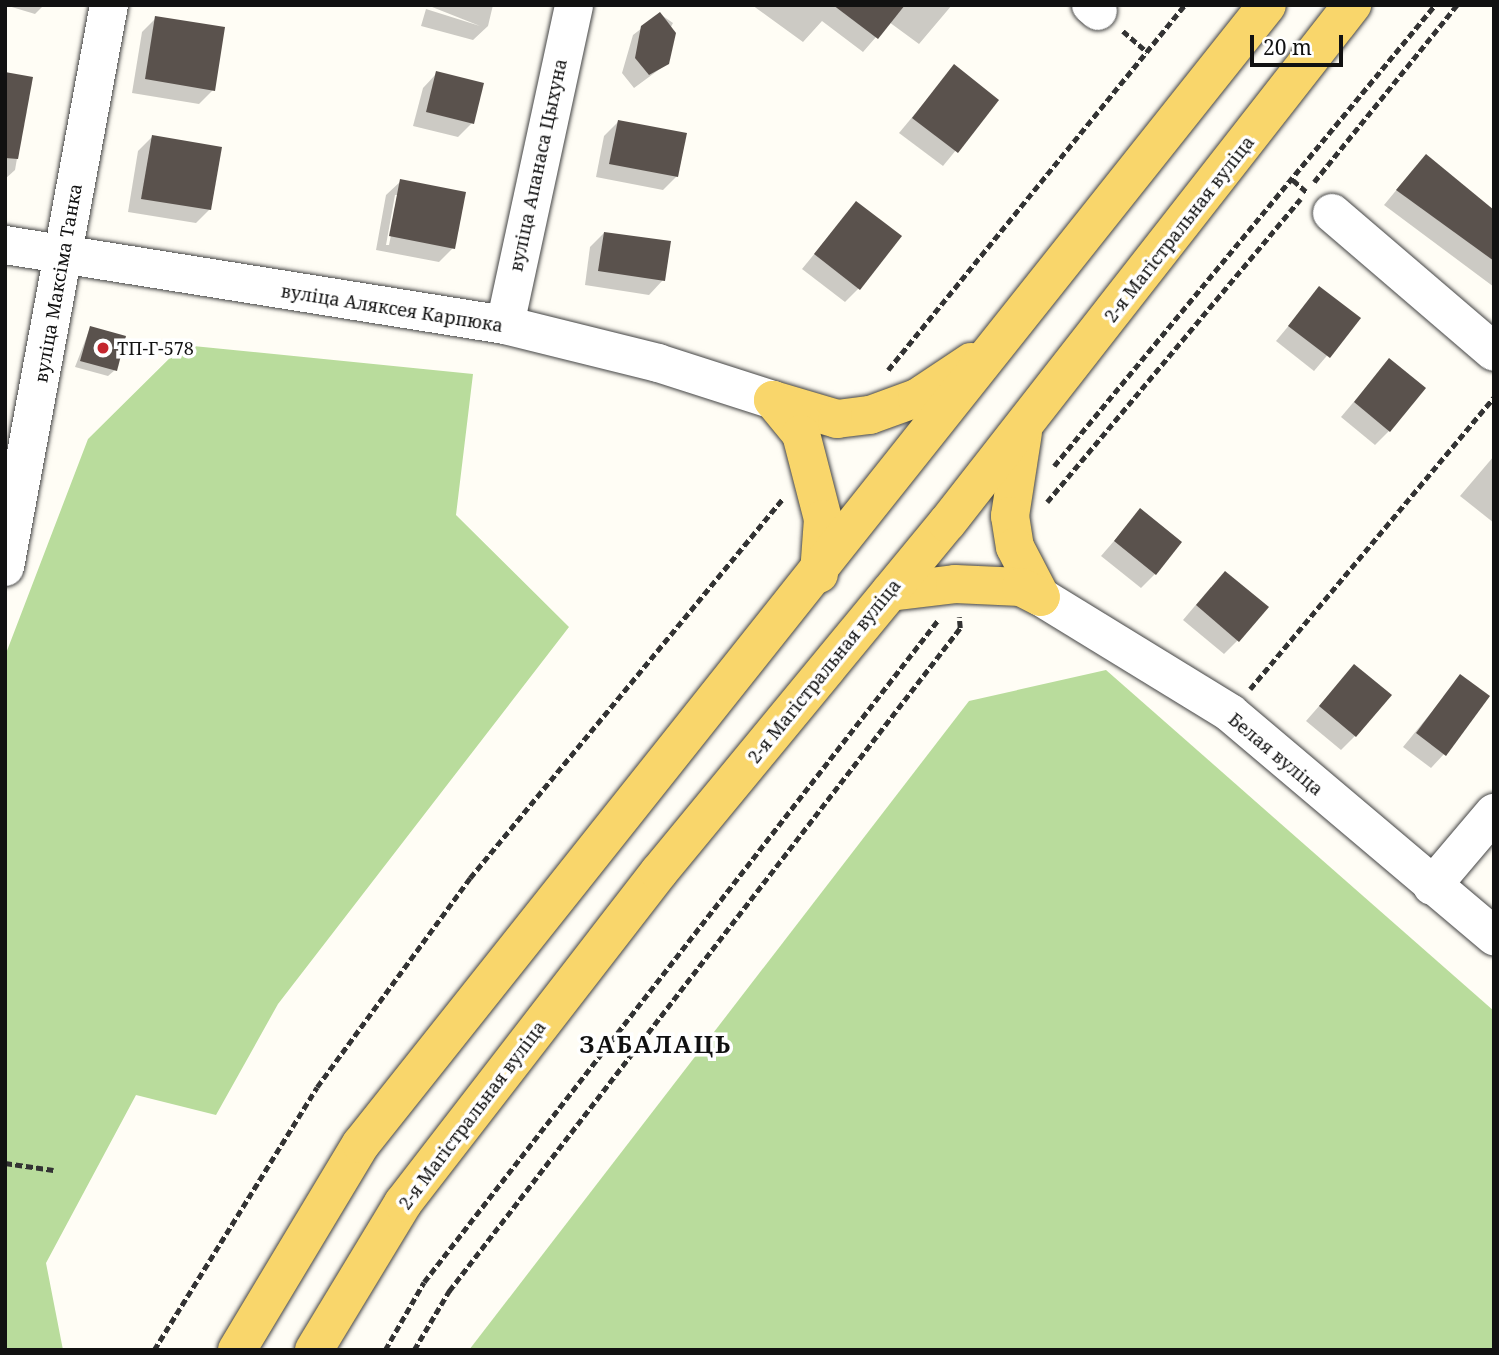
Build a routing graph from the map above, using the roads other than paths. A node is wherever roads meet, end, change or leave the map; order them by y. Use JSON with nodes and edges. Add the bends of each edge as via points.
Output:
{"nodes":[{"id":1,"x":109,"y":5,"type":"edge"},
{"id":2,"x":574,"y":5,"type":"edge"},
{"id":3,"x":1267,"y":5,"type":"edge"},
{"id":4,"x":1353,"y":5,"type":"edge"},
{"id":5,"x":1332,"y":213,"type":"dead end"},
{"id":6,"x":5,"y":245,"type":"edge"},
{"id":7,"x":64,"y":257,"type":"junction"},
{"id":8,"x":505,"y":325,"type":"junction"},
{"id":9,"x":998,"y":344,"type":"junction"},
{"id":10,"x":1494,"y":352,"type":"edge"},
{"id":11,"x":773,"y":400,"type":"junction"},
{"id":12,"x":1025,"y":425,"type":"junction"},
{"id":13,"x":6,"y":564,"type":"edge"},
{"id":14,"x":819,"y":574,"type":"junction"},
{"id":15,"x":890,"y":592,"type":"junction"},
{"id":16,"x":1041,"y":597,"type":"junction"},
{"id":17,"x":1494,"y":813,"type":"edge"},
{"id":18,"x":1432,"y":886,"type":"junction"},
{"id":19,"x":1494,"y":936,"type":"edge"},
{"id":20,"x":237,"y":1350,"type":"edge"},
{"id":21,"x":314,"y":1350,"type":"edge"}],
"edges":[{"from":1,"to":7,"type":"street","name":"вуліца Максіма Танка"},
{"from":2,"to":8,"type":"street","name":"вуліца Апанаса Цыхуна"},
{"from":3,"to":9,"type":"main road"},
{"from":4,"to":12,"type":"main road","name":"2-я Магістральная вуліца"},
{"from":5,"to":10,"type":"street"},
{"from":6,"to":7,"type":"street","name":"вуліца Аляксея Карпюка"},
{"from":7,"to":8,"type":"street","name":"вуліца Аляксея Карпюка"},
{"from":7,"to":13,"type":"street","name":"вуліца Максіма Танка"},
{"from":8,"to":11,"type":"street","name":"вуліца Аляксея Карпюка","via":[[659,363]]},
{"from":9,"to":11,"type":"main road","via":[[917,397],[870,415],[837,419]]},
{"from":9,"to":14,"type":"main road"},
{"from":11,"to":14,"type":"main road","via":[[801,434],[823,519]]},
{"from":12,"to":15,"type":"main road","name":"2-я Магістральная вуліца"},
{"from":12,"to":16,"type":"main road","via":[[1010,516],[1015,547]]},
{"from":14,"to":20,"type":"main road","via":[[361,1144]]},
{"from":15,"to":16,"type":"main road","via":[[949,599],[1021,587]]},
{"from":15,"to":21,"type":"main road","name":"2-я Магістральная вуліца","via":[[659,872],[403,1203]]},
{"from":16,"to":18,"type":"street","name":"Белая вуліца","via":[[1230,713]]},
{"from":17,"to":18,"type":"street"},
{"from":18,"to":19,"type":"street","name":"Белая вуліца"}]}
